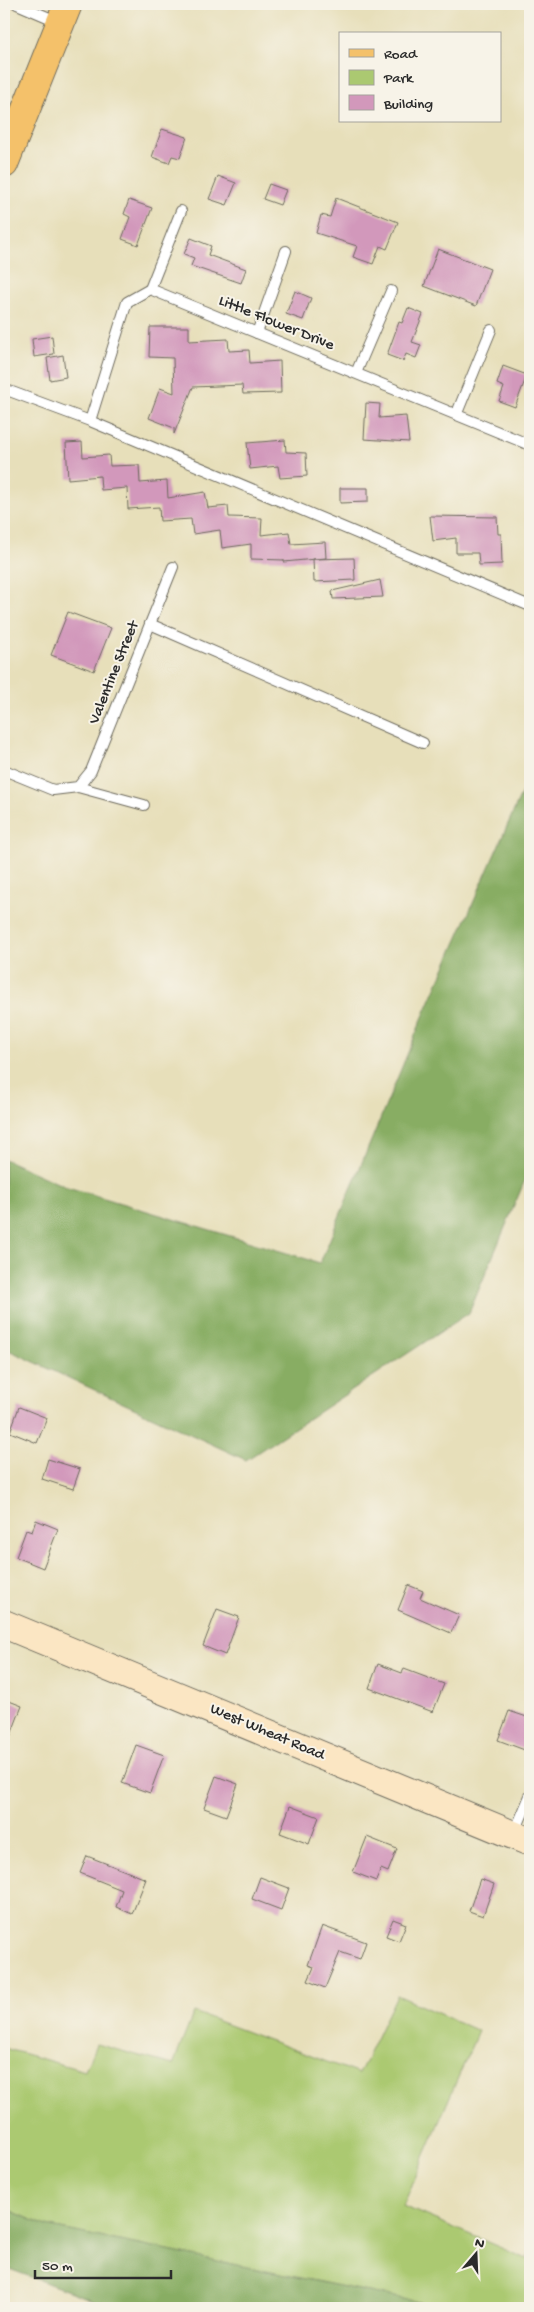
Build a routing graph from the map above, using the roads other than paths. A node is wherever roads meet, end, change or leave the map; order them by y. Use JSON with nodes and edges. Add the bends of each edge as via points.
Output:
{"nodes":[{"id":1,"x":17,"y":4,"type":"edge"},
{"id":2,"x":64,"y":13,"type":"edge"},
{"id":3,"x":4,"y":164,"type":"edge"},
{"id":4,"x":180,"y":211,"type":"dead end"},
{"id":5,"x":286,"y":251,"type":"dead end"},
{"id":6,"x":150,"y":289,"type":"junction"},
{"id":7,"x":391,"y":291,"type":"dead end"},
{"id":8,"x":491,"y":330,"type":"dead end"},
{"id":9,"x":257,"y":333,"type":"junction"},
{"id":10,"x":356,"y":372,"type":"junction"},
{"id":11,"x":4,"y":389,"type":"edge"},
{"id":12,"x":457,"y":414,"type":"junction"},
{"id":13,"x":90,"y":421,"type":"junction"},
{"id":14,"x":530,"y":445,"type":"edge"},
{"id":15,"x":173,"y":567,"type":"dead end"},
{"id":16,"x":530,"y":606,"type":"edge"},
{"id":17,"x":150,"y":624,"type":"junction"},
{"id":18,"x":423,"y":744,"type":"dead end"},
{"id":19,"x":4,"y":770,"type":"edge"},
{"id":20,"x":78,"y":787,"type":"junction"},
{"id":21,"x":144,"y":805,"type":"dead end"},
{"id":22,"x":4,"y":1624,"type":"edge"},
{"id":23,"x":530,"y":1796,"type":"edge"},
{"id":24,"x":522,"y":1839,"type":"edge"}],
"edges":[{"from":1,"to":2,"type":"lane"},
{"from":2,"to":3,"type":"main road","via":[[16,123]]},
{"from":4,"to":6,"type":"lane"},
{"from":5,"to":9,"type":"lane"},
{"from":6,"to":9,"type":"lane","name":"Little Flower Drive"},
{"from":6,"to":13,"type":"lane","via":[[127,302]]},
{"from":7,"to":10,"type":"lane"},
{"from":8,"to":12,"type":"lane"},
{"from":9,"to":10,"type":"lane","name":"Little Flower Drive"},
{"from":10,"to":12,"type":"lane","name":"Little Flower Drive"},
{"from":11,"to":13,"type":"lane"},
{"from":12,"to":14,"type":"lane","name":"Little Flower Drive"},
{"from":13,"to":16,"type":"lane"},
{"from":15,"to":17,"type":"lane","name":"Valentine Street"},
{"from":17,"to":18,"type":"lane"},
{"from":17,"to":20,"type":"lane","name":"Valentine Street","via":[[91,771]]},
{"from":19,"to":20,"type":"lane","via":[[53,790]]},
{"from":20,"to":21,"type":"lane"},
{"from":22,"to":24,"type":"street","name":"West Wheat Road"},
{"from":23,"to":24,"type":"lane"}]}
